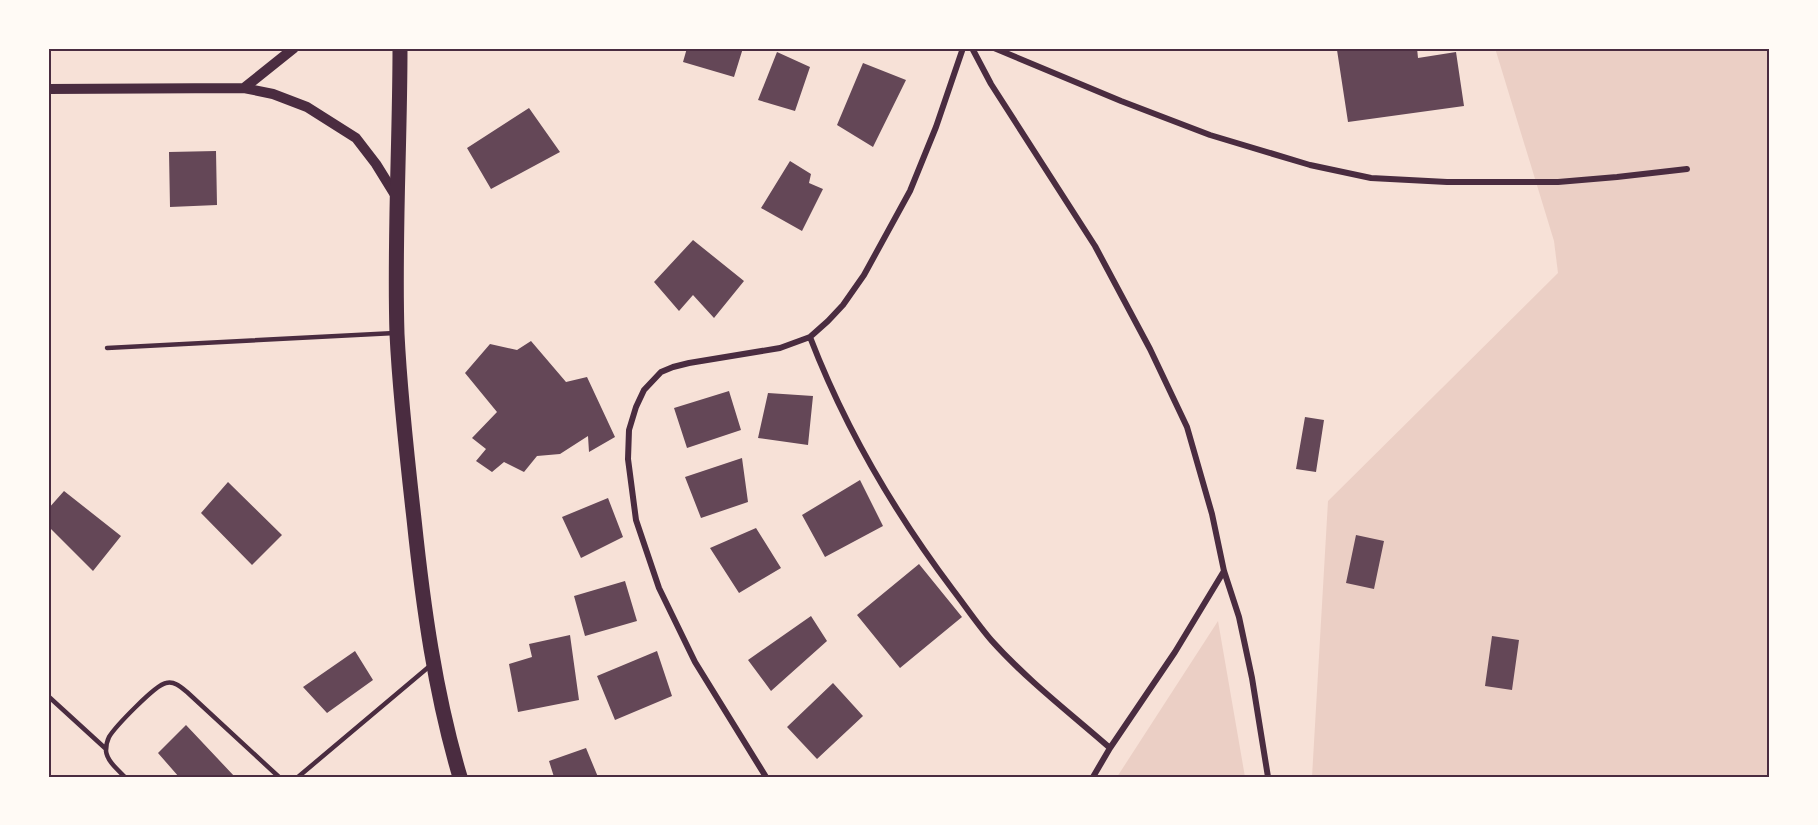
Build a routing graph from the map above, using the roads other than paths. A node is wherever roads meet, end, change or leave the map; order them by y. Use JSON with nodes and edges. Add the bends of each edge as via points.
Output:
{"nodes":[{"id":1,"x":294,"y":48,"type":"edge"},
{"id":2,"x":400,"y":48,"type":"edge"},
{"id":3,"x":963,"y":48,"type":"edge"},
{"id":4,"x":972,"y":48,"type":"edge"},
{"id":5,"x":993,"y":48,"type":"edge"},
{"id":6,"x":48,"y":88,"type":"edge"},
{"id":7,"x":244,"y":88,"type":"junction"},
{"id":8,"x":1687,"y":169,"type":"dead end"},
{"id":9,"x":398,"y":199,"type":"junction"},
{"id":10,"x":397,"y":333,"type":"junction"},
{"id":11,"x":810,"y":337,"type":"junction"},
{"id":12,"x":107,"y":348,"type":"dead end"},
{"id":13,"x":1224,"y":571,"type":"junction"},
{"id":14,"x":433,"y":663,"type":"junction"},
{"id":15,"x":48,"y":696,"type":"edge"},
{"id":16,"x":1110,"y":748,"type":"junction"},
{"id":17,"x":106,"y":749,"type":"junction"},
{"id":18,"x":125,"y":777,"type":"edge"},
{"id":19,"x":279,"y":777,"type":"edge"},
{"id":20,"x":298,"y":777,"type":"edge"},
{"id":21,"x":460,"y":777,"type":"edge"},
{"id":22,"x":766,"y":777,"type":"edge"},
{"id":23,"x":1092,"y":777,"type":"edge"},
{"id":24,"x":1268,"y":777,"type":"edge"}],
"edges":[{"from":1,"to":7,"type":"street"},
{"from":2,"to":9,"type":"main road"},
{"from":3,"to":11,"type":"street","via":[[936,127],[888,234],[843,305]]},
{"from":4,"to":13,"type":"street","via":[[1095,246],[1150,349],[1187,427]]},
{"from":5,"to":8,"type":"street","via":[[1210,135],[1310,165],[1371,178],[1558,182]]},
{"from":6,"to":7,"type":"street"},
{"from":7,"to":9,"type":"street","via":[[307,107],[357,138]]},
{"from":9,"to":10,"type":"main road"},
{"from":10,"to":12,"type":"lane"},
{"from":10,"to":14,"type":"main road","via":[[418,558]]},
{"from":11,"to":16,"type":"street","via":[[850,427],[920,546],[991,640]]},
{"from":11,"to":22,"type":"street","via":[[780,348],[689,363],[661,372],[644,390],[629,430],[628,459],[636,520],[659,588],[694,662]]},
{"from":13,"to":16,"type":"street"},
{"from":13,"to":24,"type":"street","via":[[1239,617]]},
{"from":14,"to":20,"type":"lane"},
{"from":14,"to":21,"type":"main road"},
{"from":15,"to":17,"type":"lane"},
{"from":16,"to":23,"type":"street"},
{"from":17,"to":18,"type":"lane"},
{"from":17,"to":19,"type":"lane","via":[[109,738],[123,721],[154,689],[170,682],[187,692]]}]}
